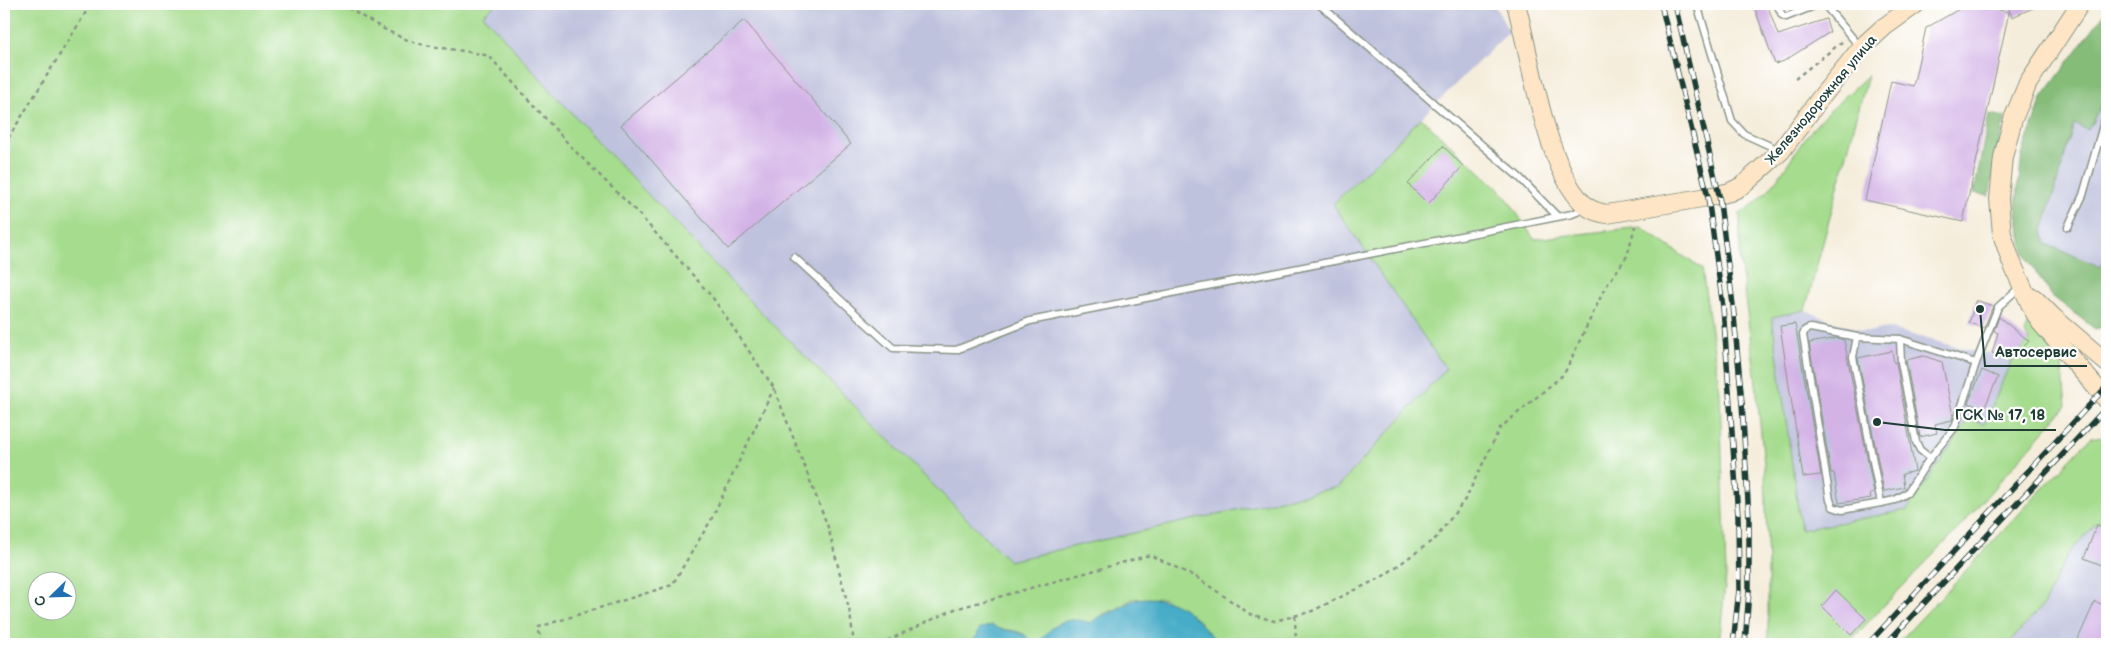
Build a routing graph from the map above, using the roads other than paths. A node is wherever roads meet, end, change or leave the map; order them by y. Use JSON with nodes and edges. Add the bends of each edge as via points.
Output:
{"nodes":[{"id":1,"x":1319,"y":4,"type":"edge"},
{"id":2,"x":1516,"y":4,"type":"edge"},
{"id":3,"x":1697,"y":4,"type":"edge"},
{"id":4,"x":1777,"y":4,"type":"edge"},
{"id":5,"x":1819,"y":4,"type":"edge"},
{"id":6,"x":1824,"y":4,"type":"edge"},
{"id":7,"x":1916,"y":4,"type":"edge"},
{"id":8,"x":2080,"y":4,"type":"edge"},
{"id":9,"x":1861,"y":48,"type":"junction"},
{"id":10,"x":2107,"y":116,"type":"edge"},
{"id":11,"x":1781,"y":151,"type":"junction"},
{"id":12,"x":1588,"y":208,"type":"junction"},
{"id":13,"x":1557,"y":216,"type":"junction"},
{"id":14,"x":2068,"y":226,"type":"dead end"},
{"id":15,"x":794,"y":258,"type":"dead end"},
{"id":16,"x":2022,"y":286,"type":"junction"},
{"id":17,"x":1857,"y":337,"type":"junction"},
{"id":18,"x":1900,"y":339,"type":"junction"},
{"id":19,"x":1976,"y":363,"type":"junction"},
{"id":20,"x":2107,"y":363,"type":"edge"},
{"id":21,"x":2107,"y":400,"type":"edge"},
{"id":22,"x":1930,"y":458,"type":"junction"},
{"id":23,"x":1881,"y":503,"type":"junction"}],
"edges":[{"from":1,"to":13,"type":"lane","via":[[1520,178]]},
{"from":2,"to":12,"type":"street","via":[[1547,132],[1566,180]]},
{"from":3,"to":11,"type":"lane","via":[[1732,121],[1744,134]]},
{"from":4,"to":5,"type":"lane","via":[[1786,17]]},
{"from":6,"to":9,"type":"lane"},
{"from":7,"to":9,"type":"street","name":"Железнодорожная улица"},
{"from":8,"to":16,"type":"street","via":[[2028,83],[2013,119],[2004,157],[1999,199],[2002,234]]},
{"from":9,"to":11,"type":"street","name":"Железнодорожная улица"},
{"from":10,"to":14,"type":"lane","via":[[2083,196]]},
{"from":11,"to":12,"type":"street","name":"Железнодорожная улица","via":[[1751,180],[1730,192],[1607,214]]},
{"from":12,"to":13,"type":"lane"},
{"from":13,"to":15,"type":"lane","via":[[1030,321],[956,350],[893,348]]},
{"from":16,"to":19,"type":"lane","via":[[1998,307]]},
{"from":16,"to":20,"type":"street"},
{"from":16,"to":21,"type":"street","via":[[2042,323]]},
{"from":17,"to":18,"type":"lane"},
{"from":17,"to":23,"type":"lane","via":[[1853,357]]},
{"from":17,"to":23,"type":"lane","via":[[1810,328],[1803,336],[1831,505],[1842,510]]},
{"from":18,"to":19,"type":"lane"},
{"from":18,"to":22,"type":"lane","via":[[1901,362],[1916,442]]},
{"from":19,"to":22,"type":"lane","via":[[1955,427]]},
{"from":22,"to":23,"type":"lane","via":[[1904,496]]}]}
